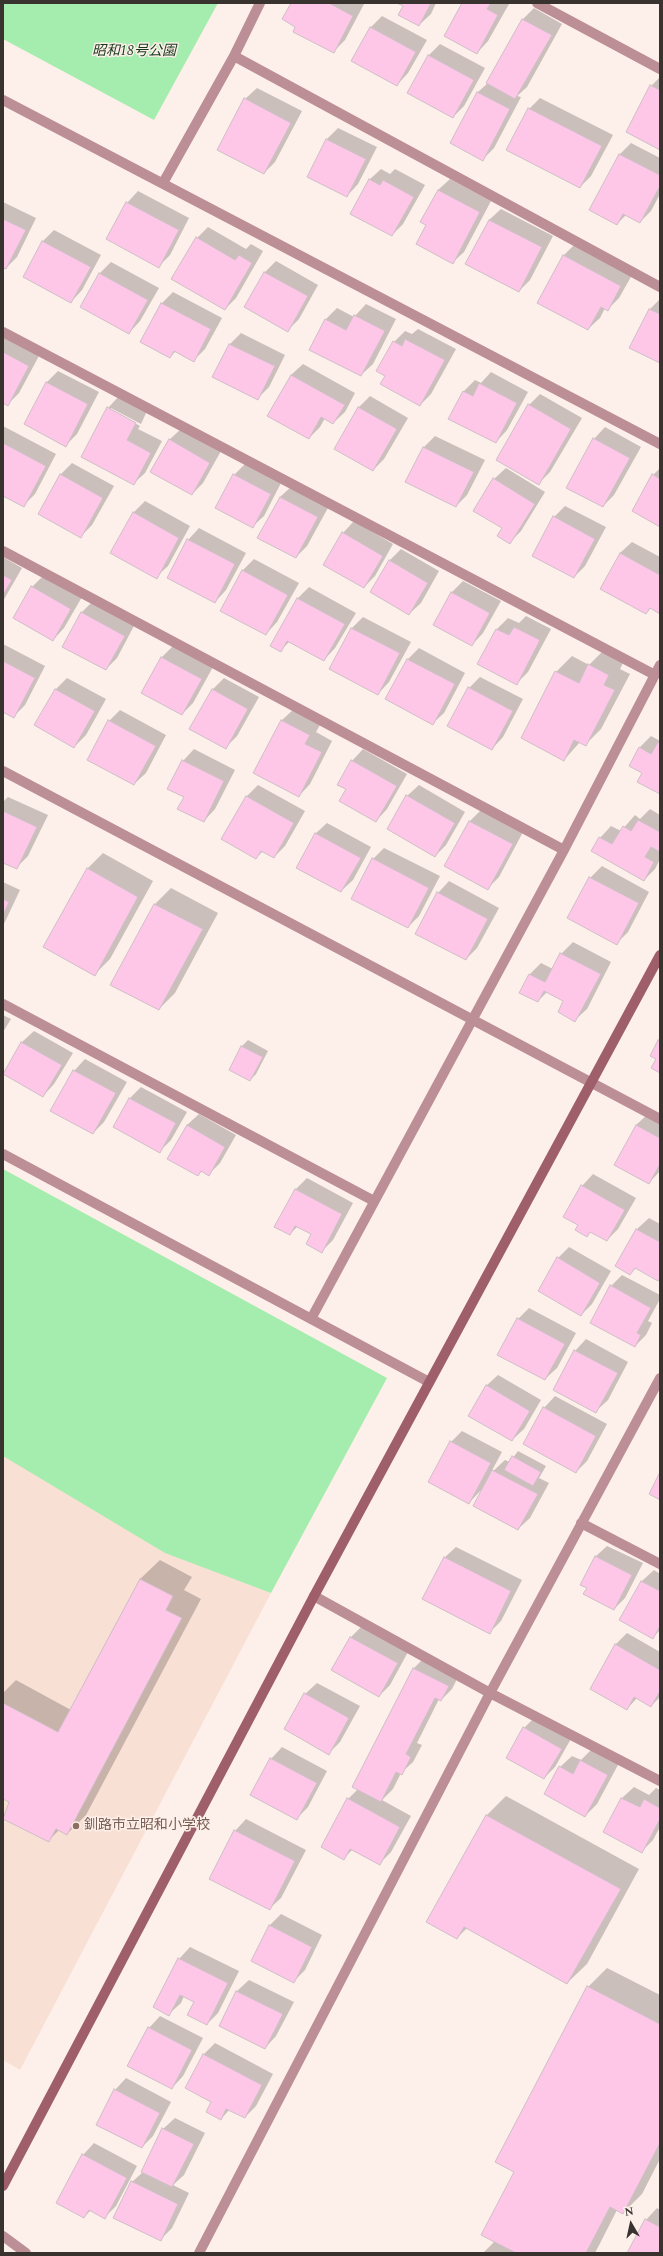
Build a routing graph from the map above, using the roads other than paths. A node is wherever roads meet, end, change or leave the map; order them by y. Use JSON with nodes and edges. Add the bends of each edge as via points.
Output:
{"nodes":[{"id":1,"x":260,"y":3,"type":"edge"},
{"id":2,"x":537,"y":3,"type":"edge"},
{"id":3,"x":234,"y":56,"type":"junction"},
{"id":4,"x":660,"y":68,"type":"edge"},
{"id":5,"x":3,"y":100,"type":"edge"},
{"id":6,"x":163,"y":183,"type":"junction"},
{"id":7,"x":660,"y":287,"type":"edge"},
{"id":8,"x":3,"y":332,"type":"edge"},
{"id":9,"x":660,"y":444,"type":"edge"},
{"id":10,"x":3,"y":551,"type":"edge"},
{"id":11,"x":660,"y":665,"type":"edge"},
{"id":12,"x":654,"y":675,"type":"junction"},
{"id":13,"x":3,"y":771,"type":"edge"},
{"id":14,"x":564,"y":850,"type":"junction"},
{"id":15,"x":660,"y":955,"type":"edge"},
{"id":16,"x":3,"y":1004,"type":"edge"},
{"id":17,"x":472,"y":1019,"type":"junction"},
{"id":18,"x":591,"y":1083,"type":"junction"},
{"id":19,"x":660,"y":1119,"type":"edge"},
{"id":20,"x":3,"y":1154,"type":"edge"},
{"id":21,"x":374,"y":1201,"type":"junction"},
{"id":22,"x":312,"y":1319,"type":"junction"},
{"id":23,"x":660,"y":1378,"type":"edge"},
{"id":24,"x":429,"y":1382,"type":"junction"},
{"id":25,"x":581,"y":1523,"type":"junction"},
{"id":26,"x":660,"y":1564,"type":"edge"},
{"id":27,"x":314,"y":1596,"type":"junction"},
{"id":28,"x":490,"y":1693,"type":"junction"},
{"id":29,"x":660,"y":1781,"type":"edge"},
{"id":30,"x":3,"y":2186,"type":"edge"},
{"id":31,"x":3,"y":2236,"type":"edge"},
{"id":32,"x":26,"y":2253,"type":"edge"},
{"id":33,"x":199,"y":2253,"type":"edge"}],
"edges":[{"from":1,"to":3,"type":"street"},
{"from":2,"to":4,"type":"street"},
{"from":3,"to":6,"type":"street"},
{"from":3,"to":7,"type":"street"},
{"from":5,"to":6,"type":"street"},
{"from":6,"to":9,"type":"street"},
{"from":8,"to":12,"type":"street"},
{"from":10,"to":14,"type":"street"},
{"from":11,"to":12,"type":"street"},
{"from":12,"to":14,"type":"street"},
{"from":13,"to":17,"type":"street"},
{"from":14,"to":17,"type":"street"},
{"from":15,"to":18,"type":"street"},
{"from":16,"to":21,"type":"street"},
{"from":17,"to":18,"type":"street"},
{"from":17,"to":21,"type":"street"},
{"from":18,"to":19,"type":"street"},
{"from":18,"to":24,"type":"street"},
{"from":20,"to":22,"type":"street"},
{"from":21,"to":22,"type":"street"},
{"from":22,"to":24,"type":"street"},
{"from":23,"to":25,"type":"street"},
{"from":24,"to":27,"type":"street"},
{"from":25,"to":26,"type":"street"},
{"from":25,"to":28,"type":"street"},
{"from":27,"to":28,"type":"street"},
{"from":27,"to":30,"type":"street"},
{"from":28,"to":29,"type":"street"},
{"from":28,"to":33,"type":"street"},
{"from":31,"to":32,"type":"street"}]}
